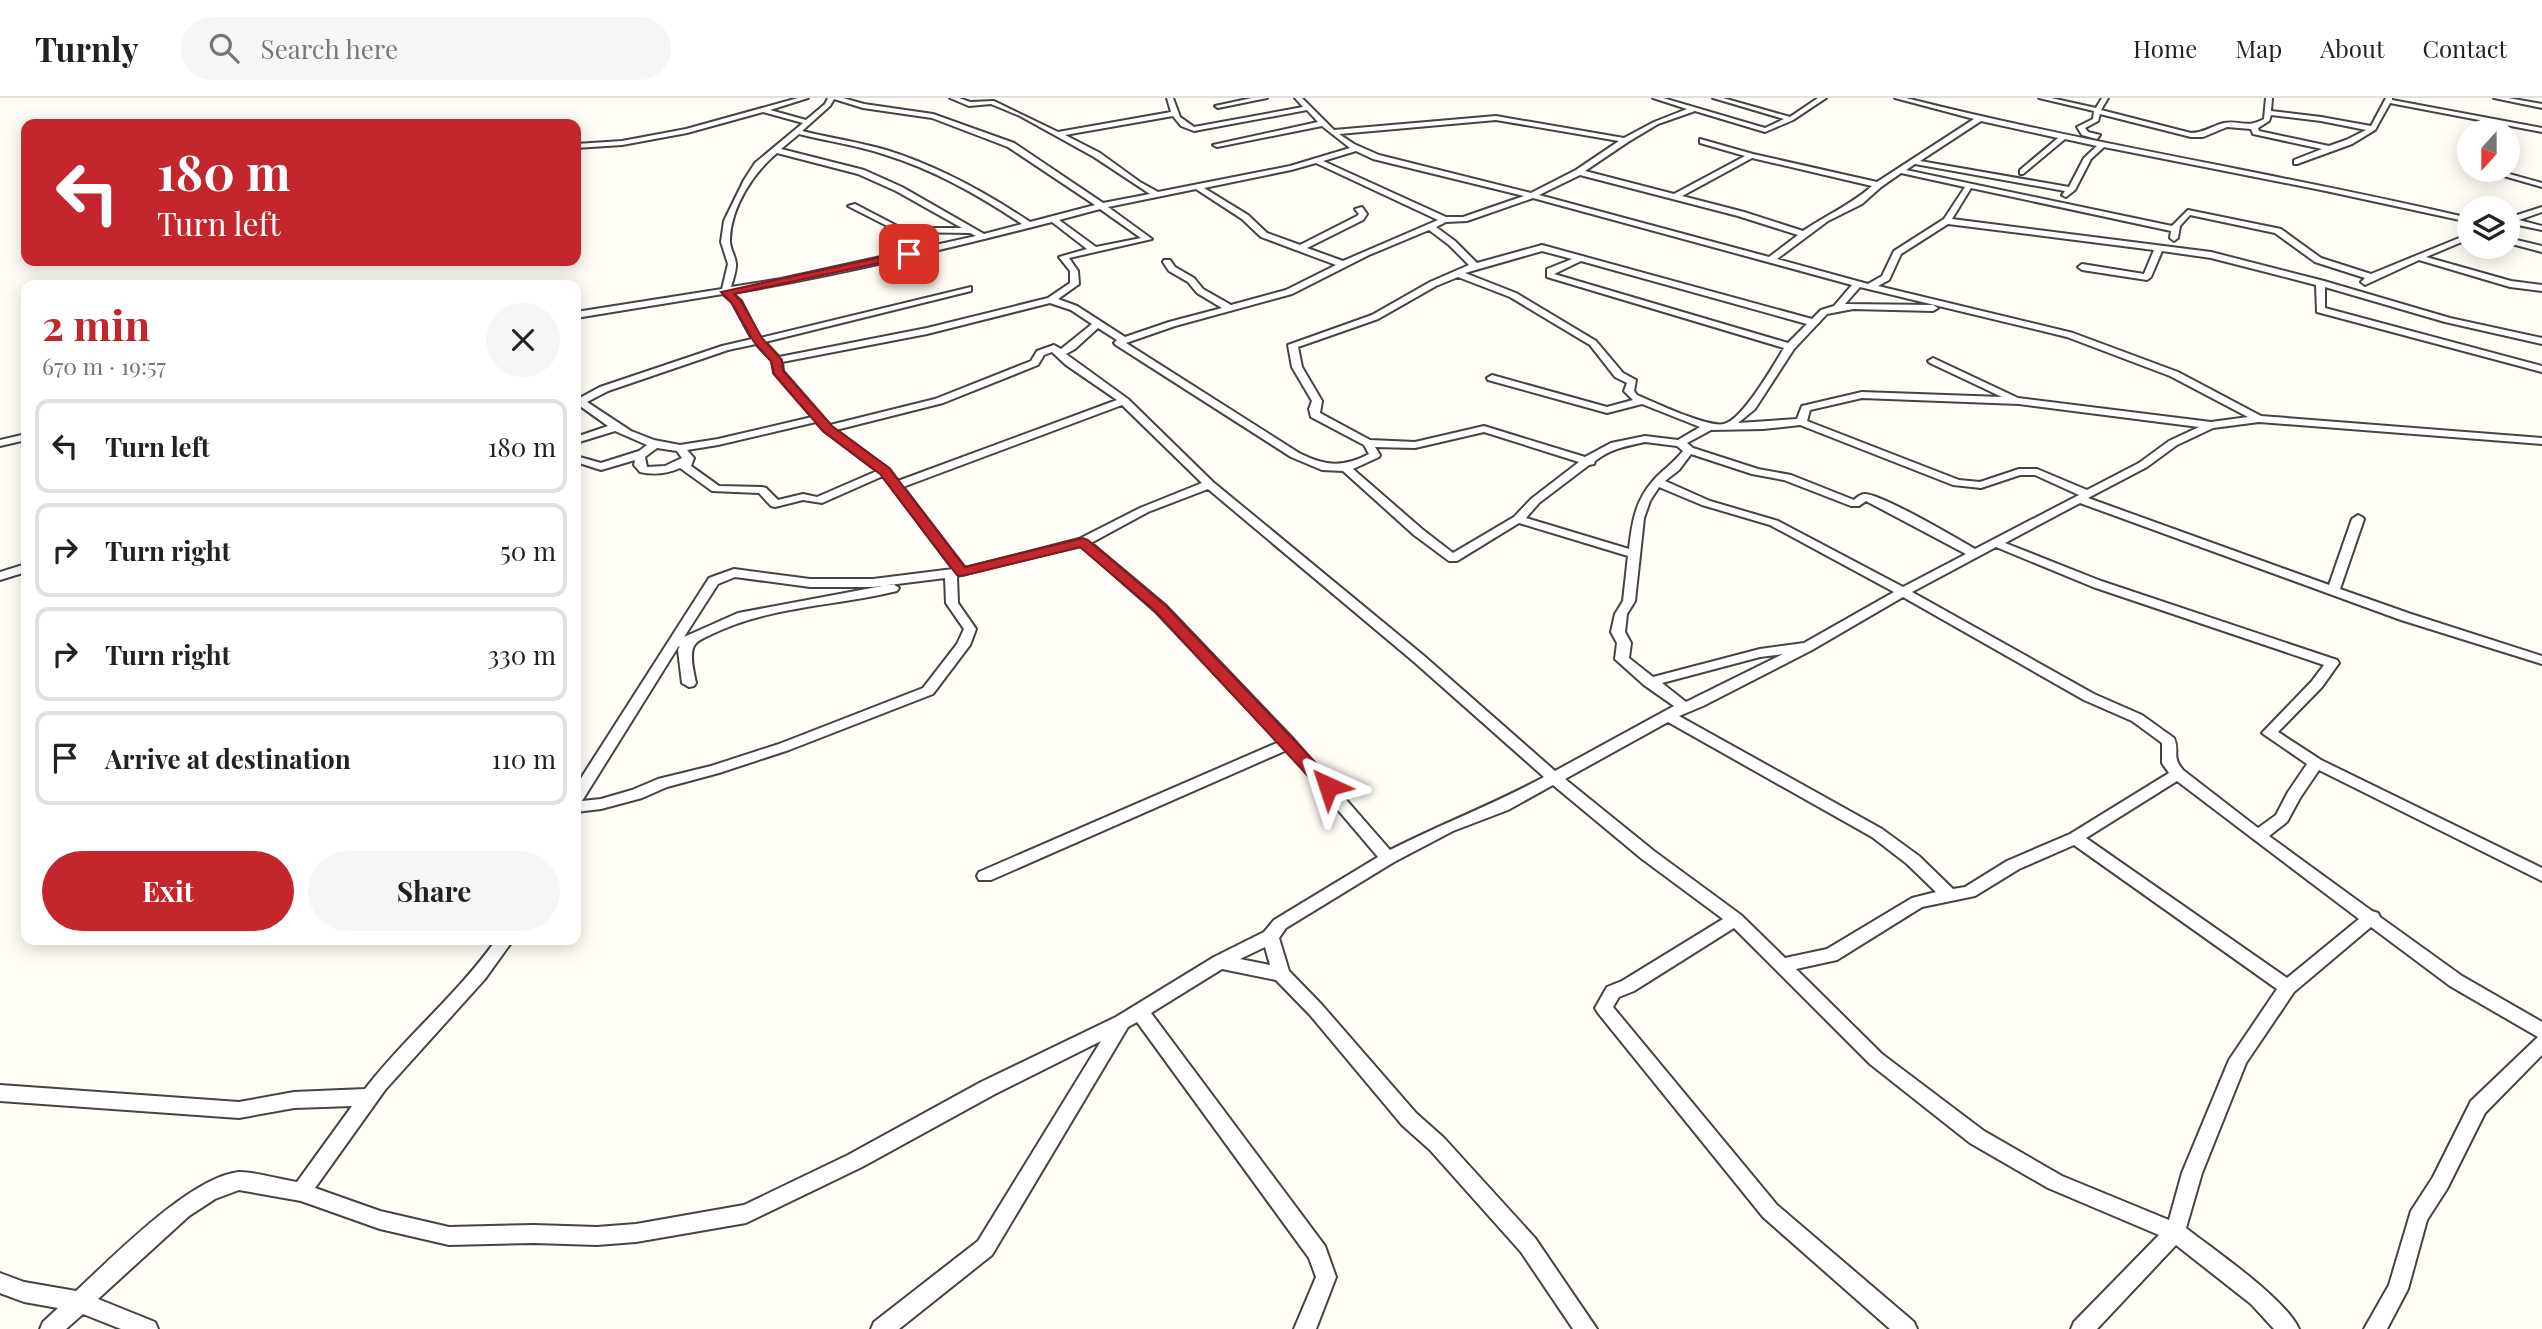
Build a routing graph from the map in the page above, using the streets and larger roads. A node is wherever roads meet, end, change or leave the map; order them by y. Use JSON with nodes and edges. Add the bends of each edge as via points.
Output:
{"nodes":[{"id":1,"x":805,"y":98,"type":"edge"},
{"id":2,"x":834,"y":98,"type":"edge"},
{"id":3,"x":953,"y":98,"type":"edge"},
{"id":4,"x":1170,"y":98,"type":"edge"},
{"id":5,"x":1264,"y":98,"type":"edge"},
{"id":6,"x":1298,"y":98,"type":"edge"},
{"id":7,"x":1656,"y":98,"type":"edge"},
{"id":8,"x":1716,"y":98,"type":"edge"},
{"id":9,"x":1823,"y":98,"type":"edge"},
{"id":10,"x":1898,"y":98,"type":"edge"},
{"id":11,"x":2042,"y":98,"type":"edge"},
{"id":12,"x":2105,"y":98,"type":"edge"},
{"id":13,"x":2269,"y":98,"type":"edge"},
{"id":14,"x":2497,"y":98,"type":"edge"},
{"id":15,"x":2388,"y":100,"type":"edge"},
{"id":16,"x":1695,"y":105,"type":"junction"},
{"id":17,"x":1218,"y":106,"type":"dead end"},
{"id":18,"x":2542,"y":106,"type":"edge"},
{"id":19,"x":1309,"y":108,"type":"junction"},
{"id":20,"x":763,"y":110,"type":"junction"},
{"id":21,"x":2097,"y":111,"type":"junction"},
{"id":22,"x":2267,"y":113,"type":"junction"},
{"id":23,"x":1174,"y":114,"type":"junction"},
{"id":24,"x":1791,"y":119,"type":"junction"},
{"id":25,"x":1979,"y":119,"type":"junction"},
{"id":26,"x":2484,"y":119,"type":"edge"},
{"id":27,"x":806,"y":122,"type":"junction"},
{"id":28,"x":1324,"y":123,"type":"junction"},
{"id":29,"x":2520,"y":126,"type":"edge"},
{"id":30,"x":2254,"y":127,"type":"junction"},
{"id":31,"x":2373,"y":129,"type":"junction"},
{"id":32,"x":1765,"y":130,"type":"junction"},
{"id":33,"x":2542,"y":130,"type":"edge"},
{"id":34,"x":796,"y":131,"type":"junction"},
{"id":35,"x":1332,"y":132,"type":"junction"},
{"id":36,"x":1058,"y":134,"type":"junction"},
{"id":37,"x":1754,"y":136,"type":"dead end"},
{"id":38,"x":2063,"y":137,"type":"junction"},
{"id":39,"x":1625,"y":140,"type":"junction"},
{"id":40,"x":1703,"y":141,"type":"dead end"},
{"id":41,"x":2100,"y":142,"type":"junction"},
{"id":42,"x":1217,"y":145,"type":"dead end"},
{"id":43,"x":581,"y":146,"type":"edge"},
{"id":44,"x":2329,"y":148,"type":"junction"},
{"id":45,"x":1354,"y":149,"type":"junction"},
{"id":46,"x":774,"y":150,"type":"junction"},
{"id":47,"x":1751,"y":156,"type":"junction"},
{"id":48,"x":1316,"y":160,"type":"junction"},
{"id":49,"x":1916,"y":162,"type":"junction"},
{"id":50,"x":2297,"y":163,"type":"dead end"},
{"id":51,"x":1900,"y":171,"type":"junction"},
{"id":52,"x":1580,"y":172,"type":"junction"},
{"id":53,"x":2023,"y":172,"type":"dead end"},
{"id":54,"x":2520,"y":179,"type":"edge"},
{"id":55,"x":1878,"y":185,"type":"junction"},
{"id":56,"x":2542,"y":185,"type":"edge"},
{"id":57,"x":1969,"y":186,"type":"junction"},
{"id":58,"x":1198,"y":187,"type":"junction"},
{"id":59,"x":2071,"y":190,"type":"junction"},
{"id":60,"x":1157,"y":195,"type":"junction"},
{"id":61,"x":1533,"y":196,"type":"junction"},
{"id":62,"x":1677,"y":197,"type":"junction"},
{"id":63,"x":2057,"y":203,"type":"junction"},
{"id":64,"x":852,"y":206,"type":"dead end"},
{"id":65,"x":1102,"y":206,"type":"junction"},
{"id":66,"x":1360,"y":209,"type":"dead end"},
{"id":67,"x":2542,"y":209,"type":"edge"},
{"id":68,"x":2520,"y":216,"type":"edge"},
{"id":69,"x":2457,"y":217,"type":"edge"},
{"id":70,"x":1052,"y":218,"type":"junction"},
{"id":71,"x":1445,"y":220,"type":"junction"},
{"id":72,"x":1947,"y":221,"type":"junction"},
{"id":73,"x":2520,"y":223,"type":"edge"},
{"id":74,"x":1028,"y":225,"type":"junction"},
{"id":75,"x":1431,"y":227,"type":"junction"},
{"id":76,"x":2542,"y":228,"type":"edge"},
{"id":77,"x":2175,"y":229,"type":"junction"},
{"id":78,"x":969,"y":231,"type":"junction"},
{"id":79,"x":1806,"y":235,"type":"junction"},
{"id":80,"x":983,"y":237,"type":"junction"},
{"id":81,"x":2457,"y":241,"type":"edge"},
{"id":82,"x":2520,"y":244,"type":"edge"},
{"id":83,"x":1303,"y":247,"type":"junction"},
{"id":84,"x":2159,"y":248,"type":"junction"},
{"id":85,"x":2542,"y":249,"type":"edge"},
{"id":86,"x":1094,"y":250,"type":"junction"},
{"id":87,"x":2173,"y":250,"type":"junction"},
{"id":88,"x":2417,"y":257,"type":"junction"},
{"id":89,"x":1579,"y":259,"type":"junction"},
{"id":90,"x":1771,"y":260,"type":"junction"},
{"id":91,"x":1167,"y":262,"type":"dead end"},
{"id":92,"x":1345,"y":265,"type":"junction"},
{"id":93,"x":1475,"y":266,"type":"junction"},
{"id":94,"x":2082,"y":267,"type":"dead end"},
{"id":95,"x":1456,"y":273,"type":"junction"},
{"id":96,"x":2371,"y":277,"type":"junction"},
{"id":97,"x":1471,"y":281,"type":"junction"},
{"id":98,"x":1439,"y":282,"type":"junction"},
{"id":99,"x":2321,"y":283,"type":"junction"},
{"id":100,"x":1858,"y":284,"type":"junction"},
{"id":101,"x":1870,"y":286,"type":"junction"},
{"id":102,"x":2542,"y":288,"type":"edge"},
{"id":103,"x":968,"y":289,"type":"dead end"},
{"id":104,"x":726,"y":292,"type":"junction"},
{"id":105,"x":2356,"y":292,"type":"junction"},
{"id":106,"x":1051,"y":300,"type":"junction"},
{"id":107,"x":1952,"y":307,"type":"junction"},
{"id":108,"x":1229,"y":308,"type":"junction"},
{"id":109,"x":1837,"y":308,"type":"junction"},
{"id":110,"x":581,"y":314,"type":"edge"},
{"id":111,"x":1814,"y":323,"type":"junction"},
{"id":112,"x":1097,"y":324,"type":"junction"},
{"id":113,"x":758,"y":340,"type":"junction"},
{"id":114,"x":1124,"y":341,"type":"junction"},
{"id":115,"x":2542,"y":341,"type":"edge"},
{"id":116,"x":1790,"y":347,"type":"junction"},
{"id":117,"x":1061,"y":356,"type":"junction"},
{"id":118,"x":777,"y":360,"type":"junction"},
{"id":119,"x":1933,"y":361,"type":"dead end"},
{"id":120,"x":2542,"y":369,"type":"edge"},
{"id":121,"x":1492,"y":379,"type":"dead end"},
{"id":122,"x":581,"y":401,"type":"edge"},
{"id":123,"x":1124,"y":401,"type":"junction"},
{"id":124,"x":1644,"y":401,"type":"junction"},
{"id":125,"x":2019,"y":401,"type":"junction"},
{"id":126,"x":581,"y":405,"type":"edge"},
{"id":127,"x":820,"y":418,"type":"junction"},
{"id":128,"x":2259,"y":419,"type":"junction"},
{"id":129,"x":1801,"y":422,"type":"junction"},
{"id":130,"x":2211,"y":425,"type":"junction"},
{"id":131,"x":1730,"y":426,"type":"junction"},
{"id":132,"x":616,"y":427,"type":"junction"},
{"id":133,"x":1709,"y":427,"type":"junction"},
{"id":134,"x":828,"y":429,"type":"junction"},
{"id":135,"x":21,"y":438,"type":"edge"},
{"id":136,"x":581,"y":438,"type":"edge"},
{"id":137,"x":2542,"y":441,"type":"edge"},
{"id":138,"x":718,"y":442,"type":"junction"},
{"id":139,"x":0,"y":443,"type":"edge"},
{"id":140,"x":1368,"y":443,"type":"junction"},
{"id":141,"x":653,"y":446,"type":"junction"},
{"id":142,"x":1685,"y":447,"type":"junction"},
{"id":143,"x":680,"y":448,"type":"junction"},
{"id":144,"x":642,"y":454,"type":"junction"},
{"id":145,"x":688,"y":459,"type":"junction"},
{"id":146,"x":581,"y":461,"type":"edge"},
{"id":147,"x":1590,"y":462,"type":"junction"},
{"id":148,"x":1347,"y":470,"type":"junction"},
{"id":149,"x":885,"y":471,"type":"junction"},
{"id":150,"x":1657,"y":482,"type":"junction"},
{"id":151,"x":1209,"y":484,"type":"junction"},
{"id":152,"x":897,"y":485,"type":"junction"},
{"id":153,"x":2084,"y":497,"type":"junction"},
{"id":154,"x":1518,"y":519,"type":"junction"},
{"id":155,"x":2358,"y":519,"type":"dead end"},
{"id":156,"x":1083,"y":542,"type":"junction"},
{"id":157,"x":1996,"y":542,"type":"junction"},
{"id":158,"x":1634,"y":554,"type":"junction"},
{"id":159,"x":1976,"y":554,"type":"junction"},
{"id":160,"x":21,"y":570,"type":"edge"},
{"id":161,"x":956,"y":573,"type":"junction"},
{"id":162,"x":935,"y":575,"type":"junction"},
{"id":163,"x":0,"y":576,"type":"edge"},
{"id":164,"x":2333,"y":590,"type":"junction"},
{"id":165,"x":1900,"y":593,"type":"junction"},
{"id":166,"x":690,"y":641,"type":"junction"},
{"id":167,"x":673,"y":644,"type":"junction"},
{"id":168,"x":1807,"y":647,"type":"junction"},
{"id":169,"x":2542,"y":660,"type":"edge"},
{"id":170,"x":1649,"y":682,"type":"junction"},
{"id":171,"x":690,"y":684,"type":"dead end"},
{"id":172,"x":1684,"y":708,"type":"junction"},
{"id":173,"x":1671,"y":717,"type":"junction"},
{"id":174,"x":1289,"y":743,"type":"junction"},
{"id":175,"x":2316,"y":763,"type":"junction"},
{"id":176,"x":2178,"y":774,"type":"junction"},
{"id":177,"x":1553,"y":777,"type":"junction"},
{"id":178,"x":581,"y":790,"type":"edge"},
{"id":179,"x":581,"y":806,"type":"edge"},
{"id":180,"x":2258,"y":836,"type":"junction"},
{"id":181,"x":2075,"y":838,"type":"junction"},
{"id":182,"x":1388,"y":858,"type":"junction"},
{"id":183,"x":2542,"y":875,"type":"edge"},
{"id":184,"x":985,"y":876,"type":"dead end"},
{"id":185,"x":1948,"y":894,"type":"junction"},
{"id":186,"x":2372,"y":917,"type":"junction"},
{"id":187,"x":1735,"y":919,"type":"junction"},
{"id":188,"x":1270,"y":937,"type":"junction"},
{"id":189,"x":502,"y":945,"type":"edge"},
{"id":190,"x":1220,"y":962,"type":"junction"},
{"id":191,"x":1780,"y":966,"type":"junction"},
{"id":192,"x":1281,"y":974,"type":"junction"},
{"id":193,"x":2288,"y":987,"type":"junction"},
{"id":194,"x":1140,"y":1013,"type":"junction"},
{"id":195,"x":1122,"y":1022,"type":"junction"},
{"id":196,"x":2542,"y":1031,"type":"edge"},
{"id":197,"x":2542,"y":1043,"type":"edge"},
{"id":198,"x":0,"y":1093,"type":"edge"},
{"id":199,"x":368,"y":1097,"type":"junction"},
{"id":200,"x":301,"y":1192,"type":"junction"},
{"id":201,"x":2175,"y":1233,"type":"junction"},
{"id":202,"x":0,"y":1283,"type":"edge"},
{"id":203,"x":79,"y":1302,"type":"junction"},
{"id":204,"x":51,"y":1329,"type":"edge"},
{"id":205,"x":147,"y":1329,"type":"edge"},
{"id":206,"x":882,"y":1329,"type":"edge"},
{"id":207,"x":1305,"y":1329,"type":"edge"},
{"id":208,"x":1586,"y":1329,"type":"edge"},
{"id":209,"x":1906,"y":1329,"type":"edge"},
{"id":210,"x":2082,"y":1329,"type":"edge"},
{"id":211,"x":2288,"y":1329,"type":"edge"},
{"id":212,"x":2375,"y":1329,"type":"edge"}],
"edges":[{"from":1,"to":20,"type":"street"},
{"from":2,"to":27,"type":"street"},
{"from":2,"to":65,"type":"street","via":[[933,116],[1011,145]]},
{"from":3,"to":36,"type":"street","via":[[969,104],[992,102]]},
{"from":4,"to":23,"type":"street"},
{"from":5,"to":17,"type":"street"},
{"from":6,"to":19,"type":"street"},
{"from":7,"to":16,"type":"street"},
{"from":8,"to":24,"type":"street"},
{"from":9,"to":24,"type":"street"},
{"from":10,"to":25,"type":"street"},
{"from":11,"to":21,"type":"street"},
{"from":12,"to":21,"type":"street"},
{"from":13,"to":22,"type":"street"},
{"from":14,"to":18,"type":"street"},
{"from":15,"to":26,"type":"street"},
{"from":15,"to":31,"type":"street"},
{"from":16,"to":32,"type":"street"},
{"from":16,"to":39,"type":"street"},
{"from":19,"to":23,"type":"street","via":[[1194,129]]},
{"from":19,"to":28,"type":"street"},
{"from":20,"to":27,"type":"street"},
{"from":20,"to":43,"type":"street","via":[[687,131]]},
{"from":21,"to":30,"type":"street","via":[[2191,135],[2226,125]]},
{"from":21,"to":41,"type":"street","via":[[2096,120],[2081,130]]},
{"from":22,"to":30,"type":"street","via":[[2267,120]]},
{"from":22,"to":31,"type":"street"},
{"from":23,"to":36,"type":"street"},
{"from":24,"to":32,"type":"street"},
{"from":25,"to":38,"type":"street"},
{"from":25,"to":49,"type":"street"},
{"from":27,"to":34,"type":"street"},
{"from":28,"to":35,"type":"street"},
{"from":28,"to":42,"type":"street"},
{"from":29,"to":33,"type":"street"},
{"from":30,"to":44,"type":"street","via":[[2264,135]]},
{"from":31,"to":44,"type":"street"},
{"from":32,"to":37,"type":"street"},
{"from":34,"to":46,"type":"street"},
{"from":34,"to":74,"type":"street","via":[[923,165]]},
{"from":35,"to":39,"type":"street","via":[[1496,118]]},
{"from":35,"to":45,"type":"street"},
{"from":36,"to":60,"type":"street"},
{"from":38,"to":41,"type":"street"},
{"from":38,"to":53,"type":"street"},
{"from":39,"to":52,"type":"street"},
{"from":40,"to":47,"type":"street"},
{"from":41,"to":59,"type":"street"},
{"from":41,"to":69,"type":"street"},
{"from":44,"to":50,"type":"street"},
{"from":45,"to":48,"type":"street"},
{"from":45,"to":61,"type":"street"},
{"from":46,"to":78,"type":"street","via":[[862,172]]},
{"from":46,"to":104,"type":"street","via":[[748,180],[728,221],[725,242],[732,264]]},
{"from":47,"to":55,"type":"street"},
{"from":47,"to":62,"type":"street"},
{"from":48,"to":58,"type":"street"},
{"from":48,"to":71,"type":"street"},
{"from":49,"to":51,"type":"street"},
{"from":49,"to":59,"type":"street"},
{"from":51,"to":55,"type":"street"},
{"from":51,"to":57,"type":"street"},
{"from":52,"to":61,"type":"street"},
{"from":52,"to":62,"type":"street"},
{"from":54,"to":56,"type":"street"},
{"from":55,"to":79,"type":"street"},
{"from":57,"to":63,"type":"street"},
{"from":57,"to":72,"type":"street"},
{"from":58,"to":60,"type":"street"},
{"from":58,"to":83,"type":"street","via":[[1245,217],[1259,232]]},
{"from":59,"to":63,"type":"street"},
{"from":60,"to":65,"type":"street"},
{"from":61,"to":71,"type":"street","via":[[1478,216]]},
{"from":61,"to":90,"type":"street"},
{"from":62,"to":79,"type":"street"},
{"from":63,"to":77,"type":"street"},
{"from":64,"to":78,"type":"street","via":[[899,230]]},
{"from":65,"to":70,"type":"street"},
{"from":65,"to":86,"type":"street","via":[[1147,239]]},
{"from":66,"to":83,"type":"street","via":[[1360,218]]},
{"from":67,"to":68,"type":"street"},
{"from":70,"to":74,"type":"street"},
{"from":70,"to":86,"type":"street"},
{"from":71,"to":75,"type":"street"},
{"from":72,"to":84,"type":"street"},
{"from":72,"to":101,"type":"street","via":[[1897,253],[1886,278]]},
{"from":73,"to":76,"type":"street"},
{"from":74,"to":80,"type":"street"},
{"from":75,"to":92,"type":"street"},
{"from":75,"to":93,"type":"street"},
{"from":77,"to":87,"type":"street"},
{"from":77,"to":96,"type":"street","via":[[2188,212],[2278,231],[2318,260]]},
{"from":78,"to":80,"type":"street"},
{"from":79,"to":90,"type":"street"},
{"from":80,"to":104,"type":"street"},
{"from":81,"to":88,"type":"street"},
{"from":82,"to":85,"type":"street"},
{"from":83,"to":92,"type":"street"},
{"from":84,"to":87,"type":"street"},
{"from":84,"to":94,"type":"street","via":[[2147,277]]},
{"from":86,"to":106,"type":"street","via":[[1063,257],[1074,271],[1074,284]]},
{"from":87,"to":99,"type":"street"},
{"from":88,"to":96,"type":"street"},
{"from":88,"to":102,"type":"street","via":[[2510,284]]},
{"from":89,"to":93,"type":"street","via":[[1542,248]]},
{"from":89,"to":111,"type":"street"},
{"from":89,"to":116,"type":"street","via":[[1556,267],[1550,275]]},
{"from":90,"to":100,"type":"street"},
{"from":91,"to":108,"type":"street","via":[[1200,291]]},
{"from":92,"to":108,"type":"street","via":[[1289,292]]},
{"from":93,"to":95,"type":"street"},
{"from":95,"to":97,"type":"street"},
{"from":95,"to":98,"type":"street"},
{"from":96,"to":105,"type":"street"},
{"from":97,"to":98,"type":"street"},
{"from":97,"to":124,"type":"street","via":[[1513,295],[1592,343],[1632,382],[1629,391],[1633,397]]},
{"from":98,"to":140,"type":"street","via":[[1375,317],[1291,349],[1317,401],[1315,415]]},
{"from":99,"to":105,"type":"street"},
{"from":99,"to":120,"type":"street","via":[[2320,310]]},
{"from":100,"to":101,"type":"street"},
{"from":100,"to":109,"type":"street"},
{"from":101,"to":107,"type":"street"},
{"from":103,"to":113,"type":"street"},
{"from":104,"to":110,"type":"street"},
{"from":104,"to":113,"type":"street"},
{"from":105,"to":115,"type":"street","via":[[2448,320]]},
{"from":106,"to":112,"type":"street","via":[[1074,308]]},
{"from":106,"to":118,"type":"street","via":[[927,331]]},
{"from":107,"to":109,"type":"street"},
{"from":107,"to":128,"type":"street","via":[[2104,346],[2187,380]]},
{"from":108,"to":114,"type":"street"},
{"from":109,"to":111,"type":"street","via":[[1824,312]]},
{"from":111,"to":116,"type":"street"},
{"from":112,"to":114,"type":"street"},
{"from":112,"to":117,"type":"street"},
{"from":113,"to":118,"type":"street"},
{"from":113,"to":122,"type":"street","via":[[638,376]]},
{"from":114,"to":148,"type":"street","via":[[1119,342],[1295,455],[1318,468]]},
{"from":116,"to":131,"type":"street","via":[[1751,407]]},
{"from":117,"to":123,"type":"street"},
{"from":117,"to":134,"type":"street","via":[[1054,348],[1040,353],[1035,363],[939,401]]},
{"from":118,"to":127,"type":"street","via":[[778,371]]},
{"from":119,"to":125,"type":"street"},
{"from":121,"to":124,"type":"street","via":[[1607,410]]},
{"from":123,"to":151,"type":"street"},
{"from":123,"to":152,"type":"street"},
{"from":124,"to":133,"type":"street"},
{"from":125,"to":129,"type":"street","via":[[1862,395],[1806,408]]},
{"from":125,"to":130,"type":"street"},
{"from":126,"to":132,"type":"street"},
{"from":127,"to":134,"type":"street"},
{"from":127,"to":138,"type":"street"},
{"from":128,"to":130,"type":"street"},
{"from":128,"to":137,"type":"street"},
{"from":129,"to":131,"type":"street"},
{"from":129,"to":153,"type":"street","via":[[1957,483],[1981,485],[2018,472],[2037,472]]},
{"from":130,"to":153,"type":"street"},
{"from":131,"to":133,"type":"street"},
{"from":132,"to":136,"type":"street"},
{"from":132,"to":141,"type":"street"},
{"from":133,"to":142,"type":"street"},
{"from":134,"to":149,"type":"street"},
{"from":135,"to":139,"type":"street"},
{"from":138,"to":143,"type":"street"},
{"from":138,"to":145,"type":"street"},
{"from":140,"to":147,"type":"street","via":[[1416,445],[1484,429]]},
{"from":140,"to":148,"type":"street","via":[[1375,455]]},
{"from":141,"to":143,"type":"street"},
{"from":141,"to":144,"type":"street"},
{"from":142,"to":147,"type":"street","via":[[1645,439],[1599,452]]},
{"from":142,"to":150,"type":"street","via":[[1675,468]]},
{"from":142,"to":159,"type":"street","via":[[1756,472],[1787,477],[1855,504],[1865,497]]},
{"from":143,"to":145,"type":"street"},
{"from":144,"to":145,"type":"street","via":[[640,465],[656,472]]},
{"from":144,"to":146,"type":"street","via":[[601,467]]},
{"from":145,"to":149,"type":"street","via":[[685,467],[716,488],[762,490],[775,504],[803,497],[818,500]]},
{"from":147,"to":154,"type":"street","via":[[1535,501]]},
{"from":148,"to":154,"type":"street","via":[[1453,558]]},
{"from":149,"to":152,"type":"street"},
{"from":150,"to":158,"type":"street","via":[[1638,518]]},
{"from":150,"to":165,"type":"street","via":[[1706,503],[1774,523]]},
{"from":151,"to":156,"type":"street","via":[[1144,510]]},
{"from":151,"to":177,"type":"street"},
{"from":152,"to":161,"type":"street"},
{"from":153,"to":157,"type":"street"},
{"from":153,"to":164,"type":"street"},
{"from":154,"to":158,"type":"street"},
{"from":155,"to":164,"type":"street"},
{"from":156,"to":161,"type":"street"},
{"from":156,"to":174,"type":"street","via":[[1160,608]]},
{"from":157,"to":159,"type":"street"},
{"from":157,"to":175,"type":"street","via":[[2096,584],[2332,663],[2269,733]]},
{"from":158,"to":170,"type":"street","via":[[1629,600],[1618,632],[1624,643],[1622,659]]},
{"from":159,"to":165,"type":"street"},
{"from":160,"to":163,"type":"street"},
{"from":161,"to":162,"type":"street"},
{"from":161,"to":179,"type":"street","via":[[952,603],[970,629],[928,691],[715,770]]},
{"from":162,"to":166,"type":"street","via":[[869,594],[739,617]]},
{"from":162,"to":167,"type":"street","via":[[873,583],[810,583],[734,573],[713,581]]},
{"from":164,"to":169,"type":"street"},
{"from":165,"to":168,"type":"street"},
{"from":165,"to":176,"type":"street","via":[[2089,698],[2137,718],[2169,741],[2169,763]]},
{"from":166,"to":167,"type":"street"},
{"from":166,"to":171,"type":"street","via":[[685,650]]},
{"from":167,"to":178,"type":"street"},
{"from":168,"to":170,"type":"street","via":[[1760,653]]},
{"from":168,"to":172,"type":"street"},
{"from":170,"to":172,"type":"street"},
{"from":172,"to":173,"type":"street"},
{"from":173,"to":177,"type":"street"},
{"from":173,"to":185,"type":"street","via":[[1877,833]]},
{"from":174,"to":182,"type":"street"},
{"from":174,"to":184,"type":"street"},
{"from":175,"to":180,"type":"street","via":[[2282,818]]},
{"from":175,"to":183,"type":"street"},
{"from":176,"to":180,"type":"street"},
{"from":176,"to":181,"type":"street"},
{"from":177,"to":182,"type":"street","via":[[1503,806],[1448,827]]},
{"from":177,"to":187,"type":"street"},
{"from":180,"to":186,"type":"street"},
{"from":181,"to":185,"type":"street","via":[[2013,865],[1969,892]]},
{"from":181,"to":193,"type":"street"},
{"from":182,"to":188,"type":"street","via":[[1280,924]]},
{"from":185,"to":191,"type":"street","via":[[1918,902],[1831,955]]},
{"from":186,"to":193,"type":"street"},
{"from":186,"to":196,"type":"street","via":[[2456,981]]},
{"from":187,"to":191,"type":"street"},
{"from":187,"to":209,"type":"street","via":[[1613,992],[1604,1008],[1770,1211]]},
{"from":188,"to":190,"type":"street"},
{"from":188,"to":192,"type":"street"},
{"from":189,"to":199,"type":"street"},
{"from":190,"to":192,"type":"street"},
{"from":190,"to":194,"type":"street"},
{"from":191,"to":201,"type":"street","via":[[1876,1059],[1977,1137],[2055,1182]]},
{"from":192,"to":208,"type":"street","via":[[1528,1245]]},
{"from":193,"to":201,"type":"street","via":[[2238,1060],[2192,1173]]},
{"from":194,"to":195,"type":"street"},
{"from":194,"to":207,"type":"street","via":[[1318,1254],[1326,1277]]},
{"from":195,"to":200,"type":"street","via":[[746,1214],[597,1236],[449,1236],[380,1220]]},
{"from":195,"to":206,"type":"street","via":[[985,1248]]},
{"from":197,"to":212,"type":"street","via":[[2478,1107],[2418,1217],[2398,1289]]},
{"from":198,"to":199,"type":"street","via":[[239,1110],[294,1100]]},
{"from":199,"to":200,"type":"street"},
{"from":200,"to":203,"type":"street","via":[[239,1181],[208,1192]]},
{"from":201,"to":210,"type":"street"},
{"from":201,"to":211,"type":"street","via":[[2258,1297]]},
{"from":202,"to":203,"type":"street"},
{"from":203,"to":204,"type":"street"},
{"from":203,"to":205,"type":"street"}]}
